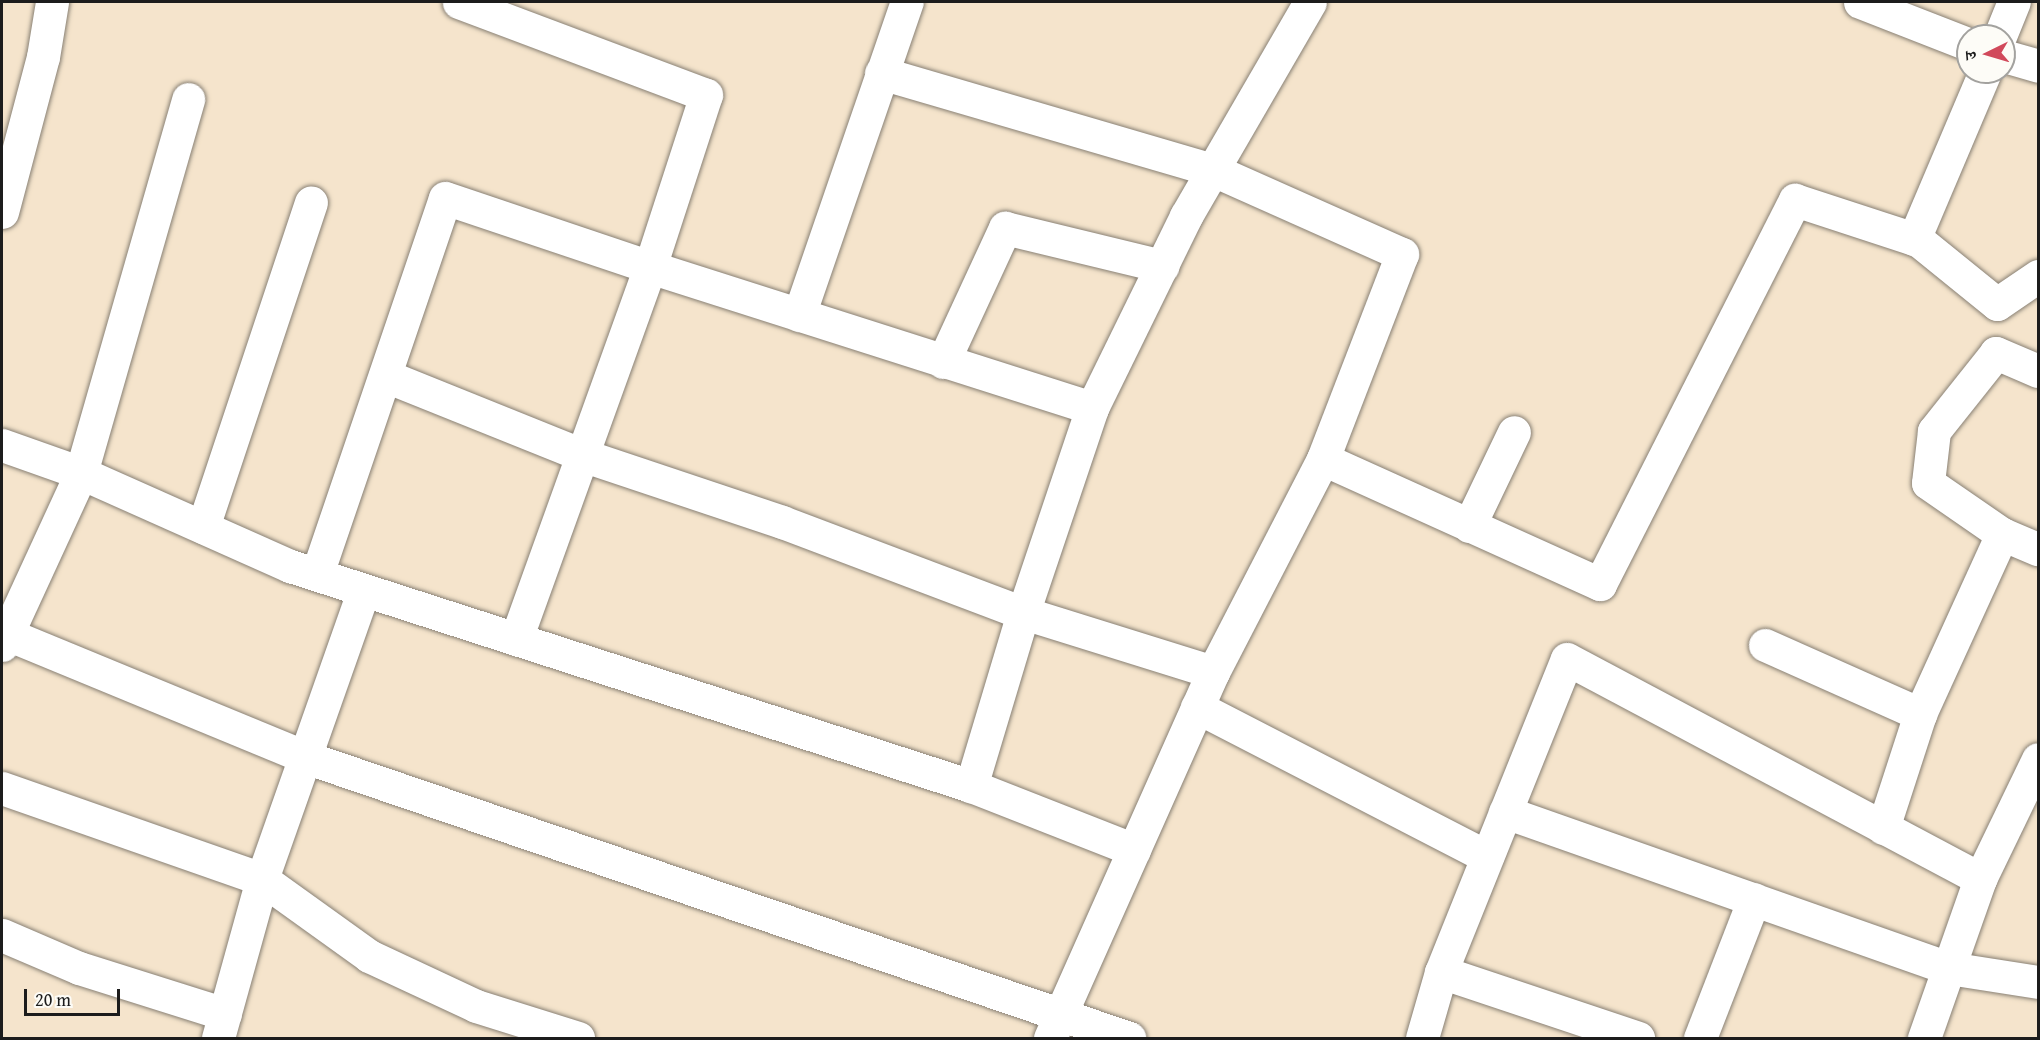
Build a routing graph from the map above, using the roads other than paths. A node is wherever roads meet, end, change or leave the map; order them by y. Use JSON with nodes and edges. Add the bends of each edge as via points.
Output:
{"nodes":[{"id":1,"x":52,"y":2,"type":"edge"},
{"id":2,"x":459,"y":2,"type":"edge"},
{"id":3,"x":907,"y":2,"type":"edge"},
{"id":4,"x":1310,"y":2,"type":"edge"},
{"id":5,"x":1860,"y":2,"type":"edge"},
{"id":6,"x":2014,"y":2,"type":"edge"},
{"id":7,"x":2005,"y":24,"type":"edge"},
{"id":8,"x":1956,"y":39,"type":"edge"},
{"id":9,"x":2016,"y":60,"type":"edge"},
{"id":10,"x":2038,"y":66,"type":"edge"},
{"id":11,"x":881,"y":74,"type":"junction"},
{"id":12,"x":1980,"y":84,"type":"edge"},
{"id":13,"x":188,"y":99,"type":"dead end"},
{"id":14,"x":1213,"y":170,"type":"junction"},
{"id":15,"x":311,"y":202,"type":"dead end"},
{"id":16,"x":2,"y":212,"type":"edge"},
{"id":17,"x":1913,"y":236,"type":"junction"},
{"id":18,"x":1162,"y":266,"type":"junction"},
{"id":19,"x":650,"y":267,"type":"junction"},
{"id":20,"x":2038,"y":276,"type":"edge"},
{"id":21,"x":799,"y":315,"type":"junction"},
{"id":22,"x":943,"y":362,"type":"junction"},
{"id":23,"x":2038,"y":371,"type":"edge"},
{"id":24,"x":386,"y":376,"type":"junction"},
{"id":25,"x":1092,"y":408,"type":"junction"},
{"id":26,"x":1514,"y":432,"type":"dead end"},
{"id":27,"x":2,"y":445,"type":"edge"},
{"id":28,"x":585,"y":456,"type":"junction"},
{"id":29,"x":1323,"y":459,"type":"junction"},
{"id":30,"x":81,"y":473,"type":"junction"},
{"id":31,"x":1469,"y":526,"type":"junction"},
{"id":32,"x":203,"y":527,"type":"junction"},
{"id":33,"x":2002,"y":534,"type":"junction"},
{"id":34,"x":2038,"y":549,"type":"edge"},
{"id":35,"x":317,"y":574,"type":"junction"},
{"id":36,"x":364,"y":590,"type":"junction"},
{"id":37,"x":1023,"y":613,"type":"junction"},
{"id":38,"x":3,"y":638,"type":"edge"},
{"id":39,"x":516,"y":639,"type":"junction"},
{"id":40,"x":1765,"y":645,"type":"dead end"},
{"id":41,"x":1213,"y":672,"type":"junction"},
{"id":42,"x":1197,"y":707,"type":"junction"},
{"id":43,"x":1920,"y":714,"type":"junction"},
{"id":44,"x":305,"y":757,"type":"junction"},
{"id":45,"x":2038,"y":759,"type":"edge"},
{"id":46,"x":970,"y":786,"type":"junction"},
{"id":47,"x":2,"y":788,"type":"edge"},
{"id":48,"x":1505,"y":812,"type":"junction"},
{"id":49,"x":1883,"y":828,"type":"junction"},
{"id":50,"x":1134,"y":850,"type":"junction"},
{"id":51,"x":1487,"y":857,"type":"junction"},
{"id":52,"x":262,"y":879,"type":"junction"},
{"id":53,"x":1980,"y":879,"type":"junction"},
{"id":54,"x":1754,"y":899,"type":"junction"},
{"id":55,"x":2,"y":935,"type":"edge"},
{"id":56,"x":1949,"y":968,"type":"junction"},
{"id":57,"x":1441,"y":972,"type":"junction"},
{"id":58,"x":2038,"y":982,"type":"edge"},
{"id":59,"x":222,"y":1026,"type":"edge"},
{"id":60,"x":1055,"y":1026,"type":"edge"},
{"id":61,"x":578,"y":1038,"type":"edge"},
{"id":62,"x":1129,"y":1038,"type":"edge"},
{"id":63,"x":1422,"y":1038,"type":"edge"},
{"id":64,"x":1638,"y":1038,"type":"edge"},
{"id":65,"x":1700,"y":1038,"type":"edge"},
{"id":66,"x":1924,"y":1038,"type":"edge"}],
"edges":[{"from":1,"to":16,"type":"street","via":[[43,57]]},
{"from":2,"to":19,"type":"street","via":[[706,95]]},
{"from":3,"to":11,"type":"street"},
{"from":4,"to":14,"type":"street"},
{"from":5,"to":8,"type":"street"},
{"from":6,"to":7,"type":"street"},
{"from":9,"to":10,"type":"street"},
{"from":11,"to":14,"type":"street"},
{"from":11,"to":21,"type":"street"},
{"from":12,"to":17,"type":"street"},
{"from":13,"to":30,"type":"street"},
{"from":14,"to":18,"type":"street"},
{"from":14,"to":29,"type":"street","via":[[1402,254]]},
{"from":15,"to":32,"type":"street"},
{"from":17,"to":20,"type":"street","via":[[1997,304]]},
{"from":17,"to":31,"type":"street","via":[[1795,200],[1600,585]]},
{"from":18,"to":22,"type":"street","via":[[1005,228]]},
{"from":18,"to":25,"type":"street"},
{"from":19,"to":21,"type":"street"},
{"from":19,"to":24,"type":"street","via":[[445,198]]},
{"from":19,"to":28,"type":"street"},
{"from":21,"to":22,"type":"street"},
{"from":22,"to":25,"type":"street"},
{"from":23,"to":33,"type":"street","via":[[1996,353],[1934,431],[1928,483]]},
{"from":24,"to":28,"type":"street"},
{"from":24,"to":35,"type":"street"},
{"from":25,"to":37,"type":"street"},
{"from":26,"to":31,"type":"street"},
{"from":27,"to":30,"type":"street"},
{"from":28,"to":37,"type":"street","via":[[782,522]]},
{"from":28,"to":39,"type":"street"},
{"from":29,"to":31,"type":"street"},
{"from":29,"to":41,"type":"street"},
{"from":30,"to":32,"type":"street"},
{"from":30,"to":38,"type":"street"},
{"from":32,"to":35,"type":"street"},
{"from":33,"to":34,"type":"street"},
{"from":33,"to":43,"type":"street"},
{"from":35,"to":36,"type":"street"},
{"from":36,"to":39,"type":"street"},
{"from":36,"to":44,"type":"street"},
{"from":37,"to":41,"type":"street"},
{"from":37,"to":46,"type":"street"},
{"from":38,"to":44,"type":"street"},
{"from":39,"to":46,"type":"street"},
{"from":40,"to":43,"type":"street"},
{"from":41,"to":42,"type":"street"},
{"from":42,"to":50,"type":"street"},
{"from":42,"to":51,"type":"street"},
{"from":43,"to":49,"type":"street"},
{"from":44,"to":52,"type":"street"},
{"from":44,"to":60,"type":"street"},
{"from":45,"to":53,"type":"street"},
{"from":46,"to":50,"type":"street"},
{"from":47,"to":52,"type":"street"},
{"from":48,"to":49,"type":"street","via":[[1567,659]]},
{"from":48,"to":51,"type":"street"},
{"from":48,"to":54,"type":"street"},
{"from":49,"to":53,"type":"street"},
{"from":50,"to":60,"type":"street"},
{"from":51,"to":57,"type":"street"},
{"from":52,"to":59,"type":"street"},
{"from":52,"to":61,"type":"street","via":[[369,956],[476,1006]]},
{"from":53,"to":56,"type":"street"},
{"from":54,"to":56,"type":"street"},
{"from":54,"to":65,"type":"street"},
{"from":55,"to":59,"type":"street"},
{"from":56,"to":58,"type":"street"},
{"from":56,"to":66,"type":"street"},
{"from":57,"to":63,"type":"street"},
{"from":57,"to":64,"type":"street"},
{"from":60,"to":62,"type":"street"}]}
